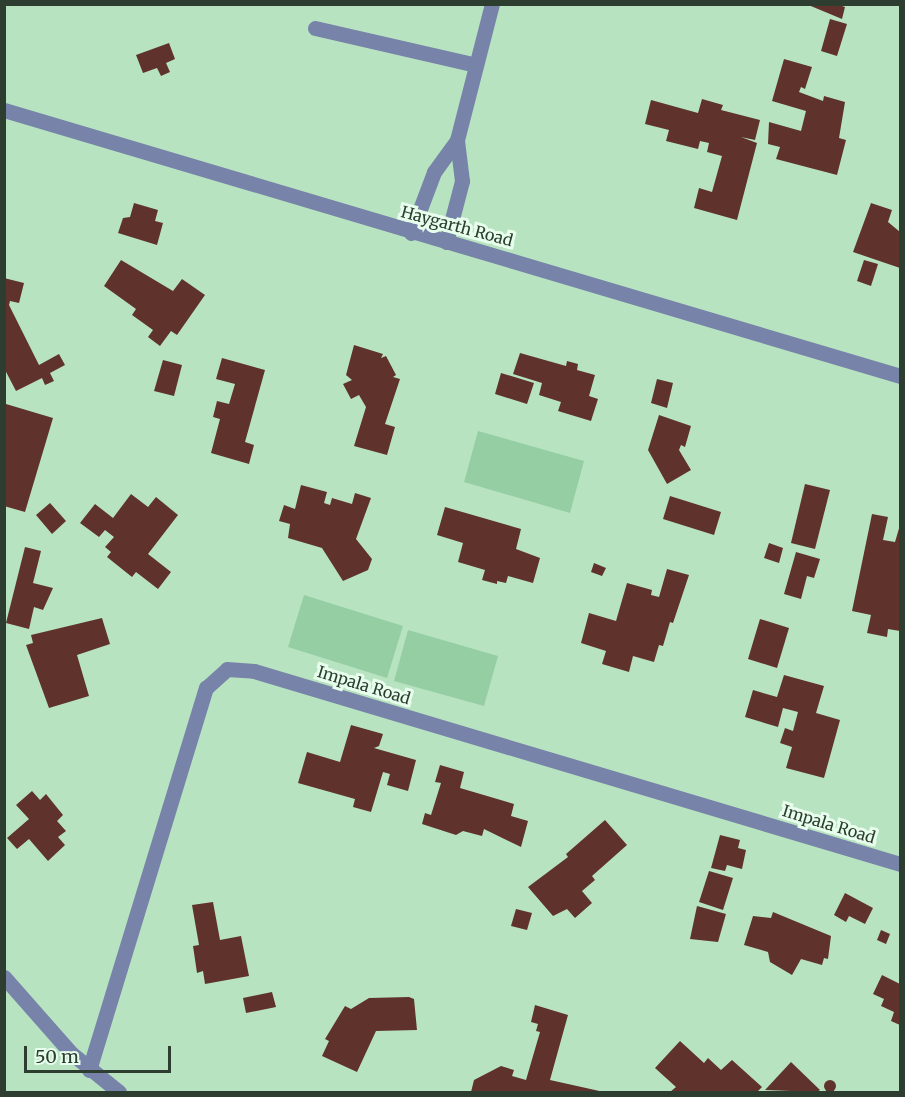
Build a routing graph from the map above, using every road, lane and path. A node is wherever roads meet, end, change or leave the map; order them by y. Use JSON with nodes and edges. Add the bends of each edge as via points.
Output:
{"nodes":[{"id":1,"x":492,"y":4,"type":"edge"},
{"id":2,"x":315,"y":28,"type":"dead end"},
{"id":3,"x":476,"y":65,"type":"junction"},
{"id":4,"x":4,"y":110,"type":"edge"},
{"id":5,"x":457,"y":140,"type":"junction"},
{"id":6,"x":411,"y":232,"type":"junction"},
{"id":7,"x":446,"y":242,"type":"junction"},
{"id":8,"x":900,"y":376,"type":"edge"},
{"id":9,"x":900,"y":864,"type":"edge"},
{"id":10,"x":4,"y":977,"type":"edge"},
{"id":11,"x":96,"y":1081,"type":"edge"},
{"id":12,"x":119,"y":1092,"type":"edge"}],
"edges":[{"from":1,"to":3,"type":"street"},
{"from":2,"to":3,"type":"street"},
{"from":3,"to":5,"type":"street"},
{"from":4,"to":6,"type":"street","name":"Haygarth Road"},
{"from":5,"to":6,"type":"street","via":[[434,172]]},
{"from":5,"to":7,"type":"street","via":[[462,181]]},
{"from":6,"to":7,"type":"street","name":"Haygarth Road"},
{"from":7,"to":8,"type":"street","name":"Haygarth Road"},
{"from":9,"to":11,"type":"street","name":"Impala Road","via":[[254,671],[226,669],[206,688]]},
{"from":10,"to":11,"type":"street"},
{"from":11,"to":12,"type":"street"}]}
